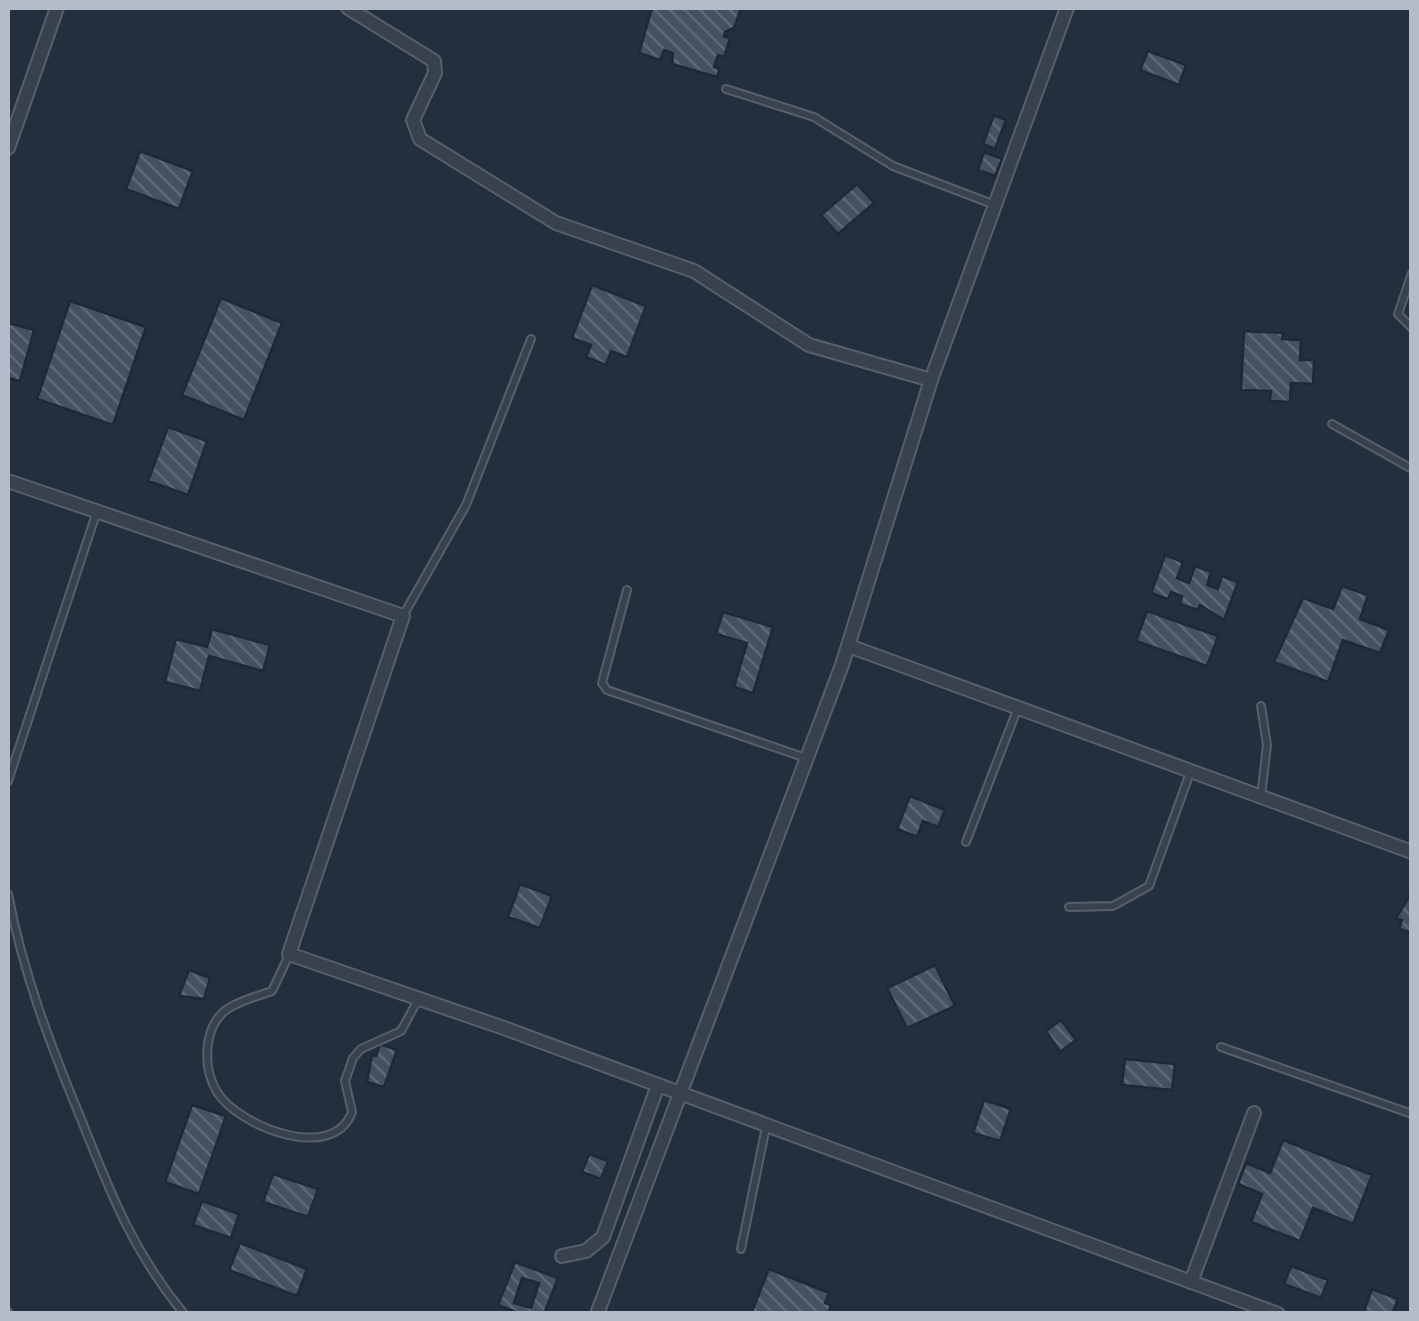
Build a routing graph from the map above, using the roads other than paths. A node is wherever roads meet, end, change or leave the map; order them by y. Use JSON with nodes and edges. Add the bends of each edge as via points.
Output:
{"nodes":[{"id":1,"x":57,"y":8,"type":"edge"},
{"id":2,"x":348,"y":8,"type":"edge"},
{"id":3,"x":1067,"y":8,"type":"edge"},
{"id":4,"x":726,"y":90,"type":"dead end"},
{"id":5,"x":8,"y":148,"type":"edge"},
{"id":6,"x":996,"y":205,"type":"junction"},
{"id":7,"x":1412,"y":273,"type":"edge"},
{"id":8,"x":1412,"y":328,"type":"edge"},
{"id":9,"x":531,"y":339,"type":"dead end"},
{"id":10,"x":931,"y":380,"type":"junction"},
{"id":11,"x":1332,"y":424,"type":"dead end"},
{"id":12,"x":1412,"y":469,"type":"edge"},
{"id":13,"x":8,"y":481,"type":"edge"},
{"id":14,"x":97,"y":510,"type":"junction"},
{"id":15,"x":627,"y":590,"type":"dead end"},
{"id":16,"x":404,"y":616,"type":"junction"},
{"id":17,"x":849,"y":646,"type":"junction"},
{"id":18,"x":1261,"y":706,"type":"dead end"},
{"id":19,"x":1018,"y":709,"type":"junction"},
{"id":20,"x":808,"y":758,"type":"junction"},
{"id":21,"x":1190,"y":772,"type":"junction"},
{"id":22,"x":8,"y":781,"type":"edge"},
{"id":23,"x":1261,"y":798,"type":"junction"},
{"id":24,"x":966,"y":842,"type":"dead end"},
{"id":25,"x":1412,"y":852,"type":"edge"},
{"id":26,"x":8,"y":894,"type":"edge"},
{"id":27,"x":1069,"y":908,"type":"dead end"},
{"id":28,"x":289,"y":954,"type":"junction"},
{"id":29,"x":419,"y":998,"type":"junction"},
{"id":30,"x":1222,"y":1047,"type":"dead end"},
{"id":31,"x":658,"y":1085,"type":"junction"},
{"id":32,"x":681,"y":1094,"type":"junction"},
{"id":33,"x":1254,"y":1113,"type":"dead end"},
{"id":34,"x":1412,"y":1114,"type":"edge"},
{"id":35,"x":767,"y":1125,"type":"junction"},
{"id":36,"x":741,"y":1249,"type":"dead end"},
{"id":37,"x":562,"y":1256,"type":"dead end"},
{"id":38,"x":1192,"y":1282,"type":"junction"},
{"id":39,"x":184,"y":1314,"type":"edge"},
{"id":40,"x":597,"y":1314,"type":"edge"},
{"id":41,"x":1278,"y":1314,"type":"edge"}],
"edges":[{"from":1,"to":5,"type":"street"},
{"from":2,"to":10,"type":"street","via":[[434,61],[413,120],[420,139],[556,224],[694,272],[810,345]]},
{"from":3,"to":6,"type":"street"},
{"from":4,"to":6,"type":"lane","via":[[814,117],[893,166]]},
{"from":6,"to":10,"type":"street"},
{"from":7,"to":8,"type":"lane","via":[[1398,314]]},
{"from":9,"to":16,"type":"lane","via":[[466,505]]},
{"from":10,"to":17,"type":"street"},
{"from":11,"to":12,"type":"lane"},
{"from":13,"to":14,"type":"street"},
{"from":14,"to":16,"type":"street"},
{"from":14,"to":22,"type":"lane"},
{"from":15,"to":20,"type":"lane","via":[[602,683],[607,690]]},
{"from":16,"to":28,"type":"street"},
{"from":17,"to":19,"type":"street"},
{"from":17,"to":20,"type":"street"},
{"from":18,"to":23,"type":"lane","via":[[1267,745]]},
{"from":19,"to":21,"type":"street"},
{"from":19,"to":24,"type":"lane"},
{"from":20,"to":32,"type":"street"},
{"from":21,"to":23,"type":"street"},
{"from":21,"to":27,"type":"lane","via":[[1149,886],[1113,906]]},
{"from":23,"to":25,"type":"street"},
{"from":26,"to":39,"type":"lane","via":[[38,1016],[121,1218],[153,1276]]},
{"from":28,"to":29,"type":"street"},
{"from":28,"to":29,"type":"lane","via":[[272,991],[219,1016],[208,1056],[217,1092],[230,1105],[292,1135],[323,1140],[343,1129],[352,1112],[345,1082],[353,1058],[401,1032]]},
{"from":29,"to":31,"type":"street"},
{"from":30,"to":34,"type":"lane"},
{"from":31,"to":32,"type":"street"},
{"from":31,"to":37,"type":"street","via":[[603,1238],[586,1252]]},
{"from":32,"to":35,"type":"street"},
{"from":32,"to":40,"type":"street"},
{"from":33,"to":38,"type":"street"},
{"from":35,"to":36,"type":"lane"},
{"from":35,"to":38,"type":"street"},
{"from":38,"to":41,"type":"street"}]}
